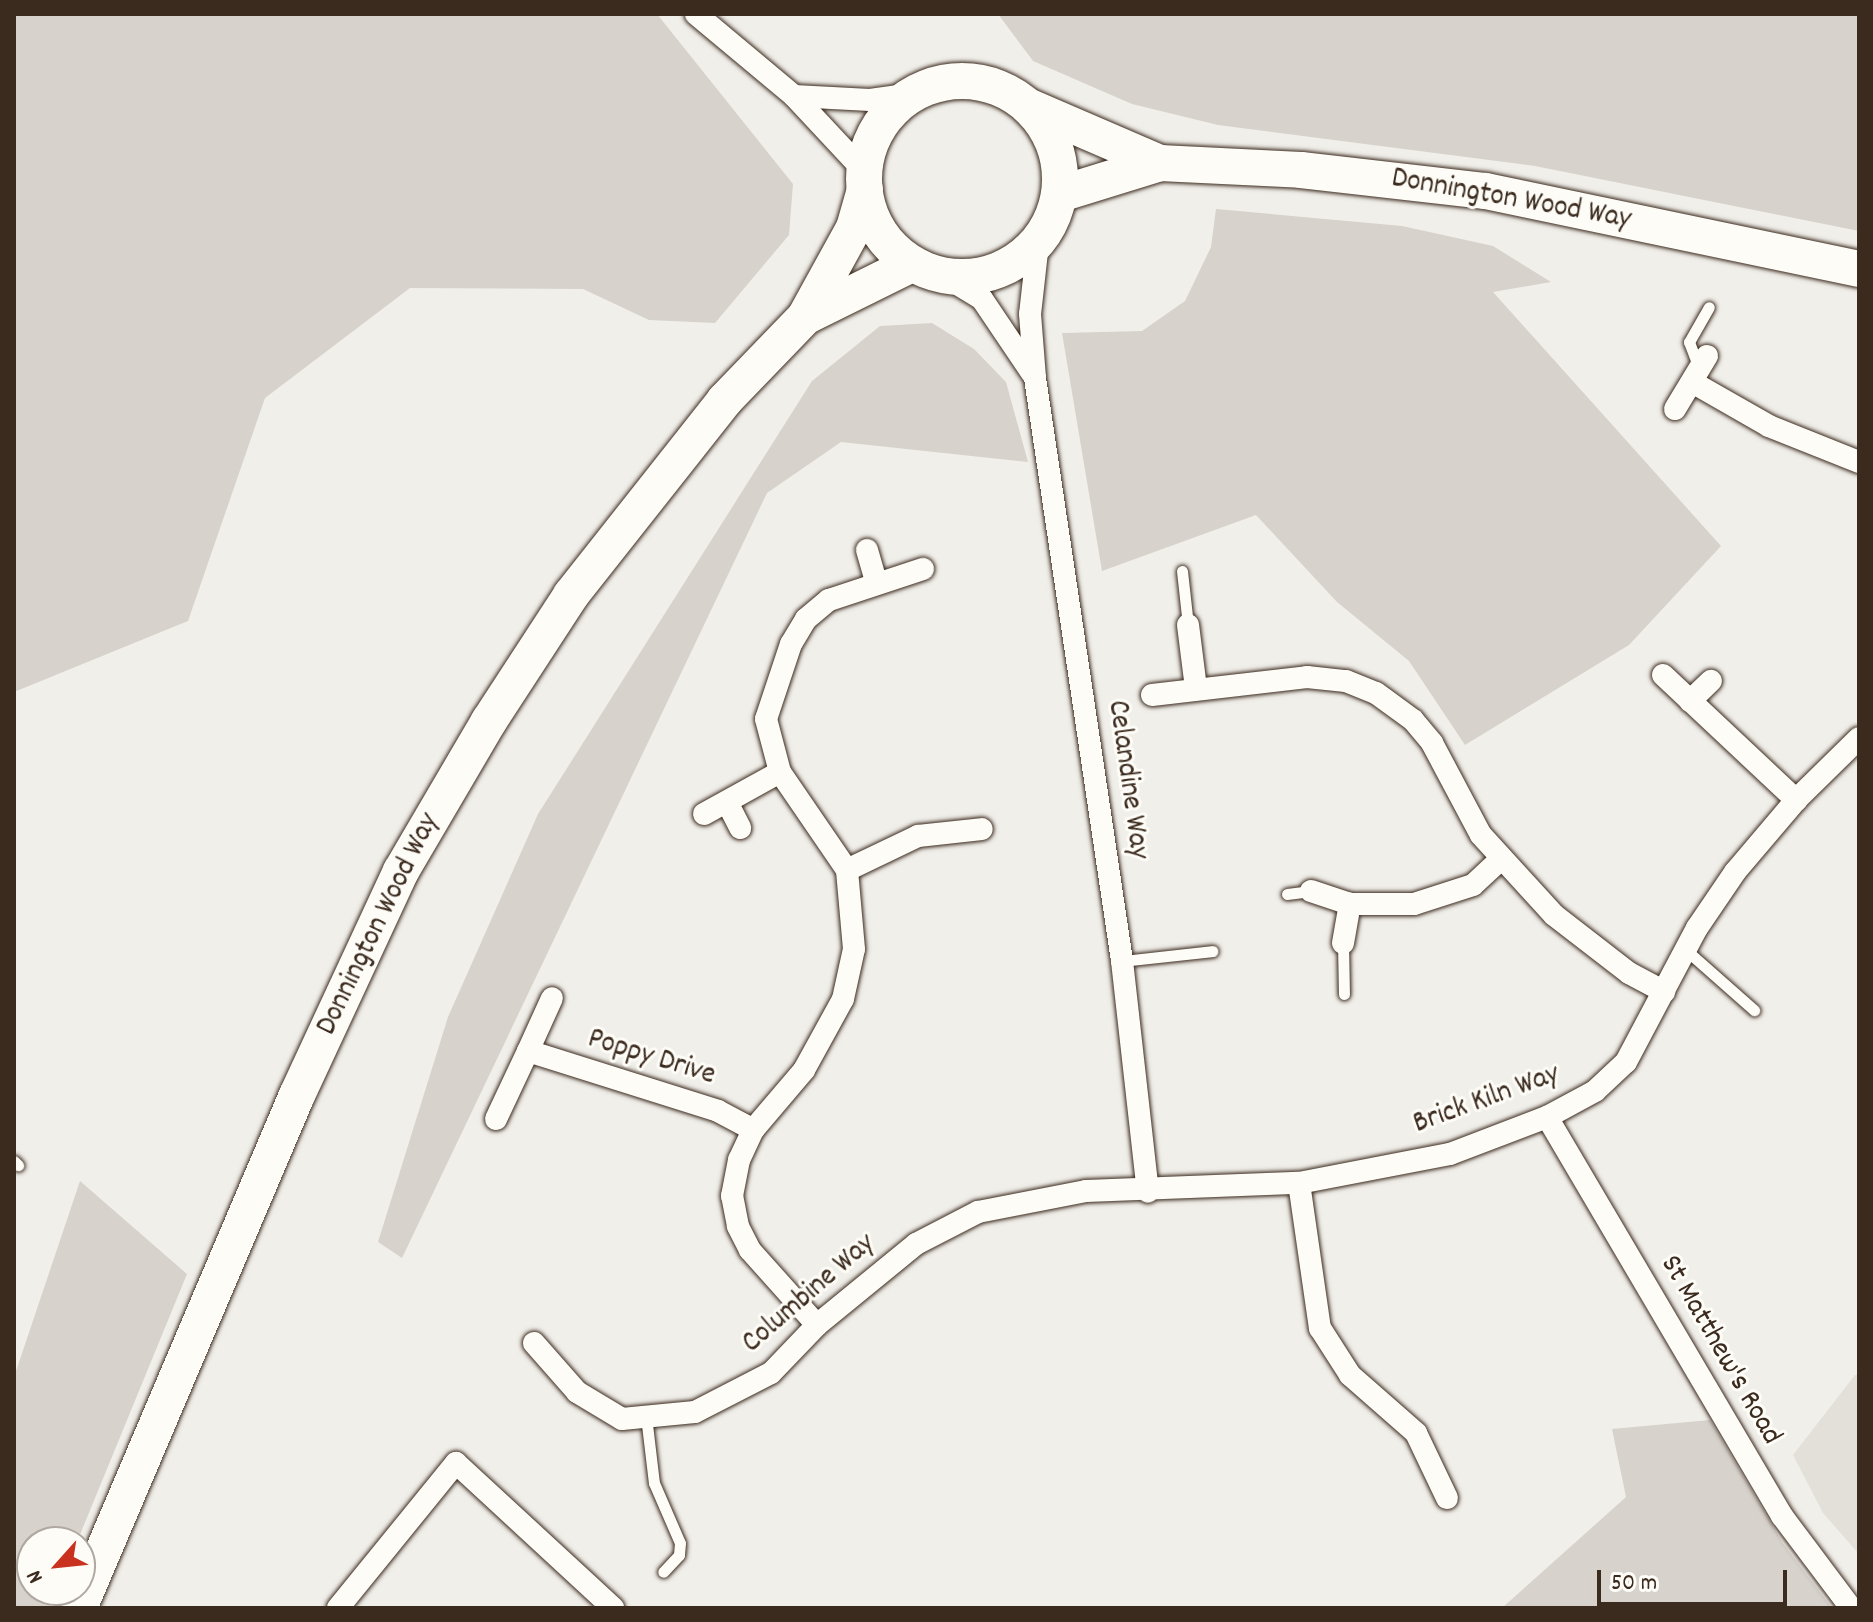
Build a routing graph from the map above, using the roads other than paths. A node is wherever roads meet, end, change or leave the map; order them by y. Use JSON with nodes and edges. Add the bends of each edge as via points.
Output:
{"nodes":[{"id":1,"x":696,"y":14,"type":"edge"},
{"id":2,"x":912,"y":94,"type":"junction"},
{"id":3,"x":794,"y":96,"type":"junction"},
{"id":4,"x":1028,"y":106,"type":"junction"},
{"id":5,"x":1160,"y":163,"type":"junction"},
{"id":6,"x":864,"y":180,"type":"junction"},
{"id":7,"x":1060,"y":194,"type":"junction"},
{"id":8,"x":1038,"y":243,"type":"junction"},
{"id":9,"x":912,"y":264,"type":"junction"},
{"id":10,"x":1859,"y":269,"type":"edge"},
{"id":11,"x":946,"y":277,"type":"junction"},
{"id":12,"x":1709,"y":307,"type":"dead end"},
{"id":13,"x":805,"y":317,"type":"junction"},
{"id":14,"x":1699,"y":369,"type":"junction"},
{"id":15,"x":1035,"y":378,"type":"junction"},
{"id":16,"x":1675,"y":409,"type":"dead end"},
{"id":17,"x":1859,"y":462,"type":"edge"},
{"id":18,"x":867,"y":550,"type":"dead end"},
{"id":19,"x":923,"y":569,"type":"dead end"},
{"id":20,"x":1182,"y":571,"type":"dead end"},
{"id":21,"x":876,"y":581,"type":"junction"},
{"id":22,"x":1188,"y":625,"type":"joint"},
{"id":23,"x":1663,"y":675,"type":"dead end"},
{"id":24,"x":1711,"y":681,"type":"dead end"},
{"id":25,"x":1196,"y":688,"type":"junction"},
{"id":26,"x":1152,"y":695,"type":"dead end"},
{"id":27,"x":1690,"y":701,"type":"junction"},
{"id":28,"x":1859,"y":738,"type":"edge"},
{"id":29,"x":780,"y":772,"type":"junction"},
{"id":30,"x":1796,"y":800,"type":"junction"},
{"id":31,"x":728,"y":804,"type":"junction"},
{"id":32,"x":704,"y":814,"type":"dead end"},
{"id":33,"x":740,"y":828,"type":"dead end"},
{"id":34,"x":982,"y":829,"type":"dead end"},
{"id":35,"x":1501,"y":859,"type":"junction"},
{"id":36,"x":847,"y":870,"type":"junction"},
{"id":37,"x":1311,"y":891,"type":"joint"},
{"id":38,"x":1287,"y":894,"type":"dead end"},
{"id":39,"x":1350,"y":904,"type":"junction"},
{"id":40,"x":1343,"y":943,"type":"joint"},
{"id":41,"x":1686,"y":950,"type":"junction"},
{"id":42,"x":1212,"y":951,"type":"dead end"},
{"id":43,"x":1122,"y":961,"type":"junction"},
{"id":44,"x":1664,"y":992,"type":"junction"},
{"id":45,"x":1344,"y":994,"type":"dead end"},
{"id":46,"x":552,"y":998,"type":"dead end"},
{"id":47,"x":1754,"y":1010,"type":"dead end"},
{"id":48,"x":528,"y":1051,"type":"junction"},
{"id":49,"x":1547,"y":1117,"type":"junction"},
{"id":50,"x":496,"y":1119,"type":"dead end"},
{"id":51,"x":753,"y":1130,"type":"junction"},
{"id":52,"x":1299,"y":1183,"type":"junction"},
{"id":53,"x":1148,"y":1192,"type":"junction"},
{"id":54,"x":817,"y":1325,"type":"junction"},
{"id":55,"x":534,"y":1343,"type":"dead end"},
{"id":56,"x":646,"y":1416,"type":"junction"},
{"id":57,"x":1447,"y":1498,"type":"dead end"},
{"id":58,"x":663,"y":1572,"type":"dead end"},
{"id":59,"x":79,"y":1608,"type":"edge"},
{"id":60,"x":338,"y":1608,"type":"edge"},
{"id":61,"x":613,"y":1608,"type":"edge"},
{"id":62,"x":1851,"y":1608,"type":"edge"}],
"edges":[{"from":1,"to":3,"type":"street"},
{"from":2,"to":3,"type":"street","via":[[870,100]]},
{"from":2,"to":4,"type":"main road","via":[[935,85],[985,83]]},
{"from":2,"to":6,"type":"main road","via":[[888,114],[872,141]]},
{"from":3,"to":6,"type":"street"},
{"from":4,"to":5,"type":"main road","name":"Donnington Wood Way"},
{"from":4,"to":7,"type":"main road","via":[[1048,132],[1059,162]]},
{"from":5,"to":7,"type":"main road","name":"Donnington Wood Way"},
{"from":5,"to":10,"type":"main road","name":"Donnington Wood Way","via":[[1486,191]]},
{"from":6,"to":9,"type":"main road","via":[[880,232]]},
{"from":6,"to":13,"type":"main road","name":"Donnington Wood Way","via":[[854,228]]},
{"from":7,"to":8,"type":"main road"},
{"from":8,"to":11,"type":"main road","via":[[1012,265],[991,273]]},
{"from":8,"to":15,"type":"street","name":"Celandine Way","via":[[1030,314]]},
{"from":9,"to":11,"type":"main road"},
{"from":9,"to":13,"type":"main road","name":"Donnington Wood Way"},
{"from":11,"to":15,"type":"street","name":"Celandine Way","via":[[982,299]]},
{"from":12,"to":14,"type":"lane","via":[[1689,342]]},
{"from":13,"to":59,"type":"main road","name":"Donnington Wood Way","via":[[724,401],[571,595],[401,871],[297,1095]]},
{"from":14,"to":16,"type":"street"},
{"from":14,"to":17,"type":"street","via":[[1769,426]]},
{"from":15,"to":43,"type":"street","name":"Celandine Way"},
{"from":18,"to":21,"type":"street"},
{"from":19,"to":21,"type":"street"},
{"from":20,"to":22,"type":"lane"},
{"from":21,"to":29,"type":"street","via":[[829,600],[806,619],[791,644],[766,719]]},
{"from":22,"to":25,"type":"street"},
{"from":23,"to":27,"type":"street"},
{"from":24,"to":27,"type":"street"},
{"from":25,"to":26,"type":"street"},
{"from":25,"to":35,"type":"street","via":[[1307,677],[1346,681],[1376,693],[1413,720],[1432,743],[1481,835]]},
{"from":27,"to":30,"type":"street"},
{"from":28,"to":30,"type":"street","name":"Brick Kiln Way"},
{"from":29,"to":31,"type":"street"},
{"from":29,"to":36,"type":"street"},
{"from":30,"to":41,"type":"street","name":"Brick Kiln Way","via":[[1735,872]]},
{"from":31,"to":32,"type":"street"},
{"from":31,"to":33,"type":"street"},
{"from":34,"to":36,"type":"street","via":[[918,836]]},
{"from":35,"to":39,"type":"street","via":[[1473,885],[1446,898]]},
{"from":35,"to":44,"type":"street","via":[[1554,915]]},
{"from":36,"to":51,"type":"street","via":[[854,949],[843,999],[804,1070]]},
{"from":37,"to":38,"type":"lane"},
{"from":37,"to":39,"type":"street"},
{"from":39,"to":40,"type":"street"},
{"from":40,"to":45,"type":"lane"},
{"from":41,"to":44,"type":"street","name":"Brick Kiln Way"},
{"from":41,"to":47,"type":"lane"},
{"from":42,"to":43,"type":"lane"},
{"from":43,"to":53,"type":"street","name":"Celandine Way"},
{"from":44,"to":49,"type":"street","name":"Brick Kiln Way","via":[[1626,1062],[1595,1091]]},
{"from":46,"to":48,"type":"street"},
{"from":48,"to":50,"type":"street"},
{"from":48,"to":51,"type":"street","name":"Poppy Drive","via":[[718,1111]]},
{"from":49,"to":52,"type":"street","name":"Brick Kiln Way","via":[[1450,1154]]},
{"from":49,"to":62,"type":"street","name":"St Matthew's Road","via":[[1782,1516]]},
{"from":51,"to":54,"type":"street","via":[[739,1160],[732,1196],[738,1226],[750,1250]]},
{"from":52,"to":53,"type":"street","name":"Brick Kiln Way"},
{"from":52,"to":57,"type":"street","via":[[1320,1328],[1350,1375],[1416,1433]]},
{"from":53,"to":54,"type":"street","name":"Columbine Way","via":[[1086,1191],[978,1212],[916,1244]]},
{"from":54,"to":56,"type":"street","name":"Columbine Way","via":[[771,1373],[695,1412]]},
{"from":55,"to":56,"type":"street","name":"Columbine Way","via":[[577,1392],[622,1419]]},
{"from":56,"to":58,"type":"lane","via":[[654,1483],[680,1543],[679,1555]]},
{"from":60,"to":61,"type":"street","via":[[456,1463]]}]}
